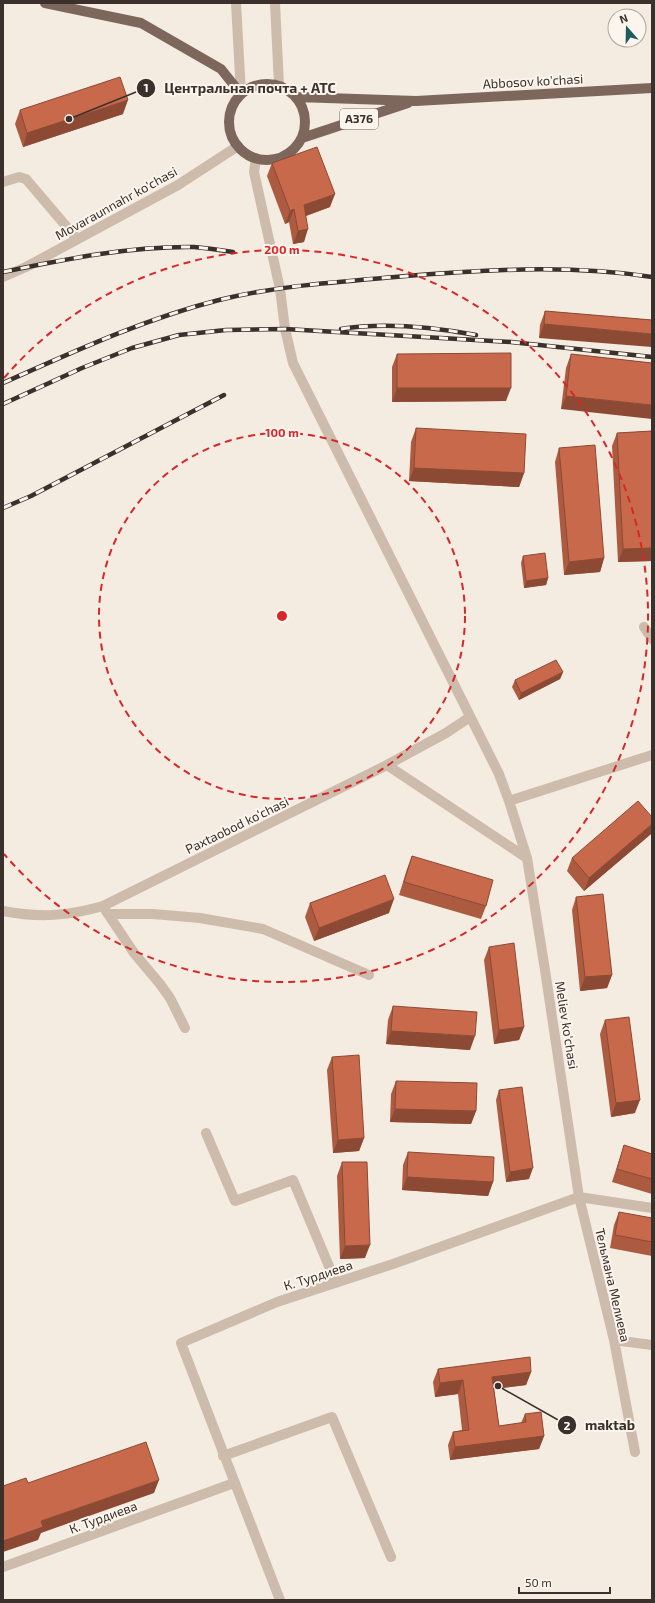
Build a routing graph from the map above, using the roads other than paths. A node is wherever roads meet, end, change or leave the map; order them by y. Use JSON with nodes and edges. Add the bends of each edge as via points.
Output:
{"nodes":[{"id":1,"x":45,"y":3,"type":"edge"},
{"id":2,"x":236,"y":3,"type":"edge"},
{"id":3,"x":275,"y":3,"type":"edge"},
{"id":4,"x":279,"y":85,"type":"junction"},
{"id":5,"x":652,"y":88,"type":"edge"},
{"id":6,"x":241,"y":94,"type":"junction"},
{"id":7,"x":297,"y":97,"type":"junction"},
{"id":8,"x":416,"y":101,"type":"junction"},
{"id":9,"x":302,"y":138,"type":"junction"},
{"id":10,"x":238,"y":146,"type":"junction"},
{"id":11,"x":256,"y":158,"type":"junction"},
{"id":12,"x":3,"y":182,"type":"edge"},
{"id":13,"x":77,"y":238,"type":"junction"},
{"id":14,"x":3,"y":277,"type":"edge"},
{"id":15,"x":644,"y":627,"type":"dead end"},
{"id":16,"x":652,"y":639,"type":"edge"},
{"id":17,"x":470,"y":717,"type":"junction"},
{"id":18,"x":652,"y":755,"type":"edge"},
{"id":19,"x":387,"y":765,"type":"junction"},
{"id":20,"x":509,"y":801,"type":"junction"},
{"id":21,"x":527,"y":858,"type":"junction"},
{"id":22,"x":106,"y":910,"type":"junction"},
{"id":23,"x":3,"y":911,"type":"edge"},
{"id":24,"x":369,"y":974,"type":"dead end"},
{"id":25,"x":185,"y":1028,"type":"dead end"},
{"id":26,"x":206,"y":1133,"type":"dead end"},
{"id":27,"x":579,"y":1197,"type":"junction"},
{"id":28,"x":652,"y":1208,"type":"edge"},
{"id":29,"x":336,"y":1283,"type":"junction"},
{"id":30,"x":614,"y":1340,"type":"junction"},
{"id":31,"x":652,"y":1345,"type":"edge"},
{"id":32,"x":635,"y":1452,"type":"dead end"},
{"id":33,"x":223,"y":1456,"type":"junction"},
{"id":34,"x":234,"y":1483,"type":"junction"},
{"id":35,"x":391,"y":1557,"type":"dead end"},
{"id":36,"x":3,"y":1567,"type":"edge"},
{"id":37,"x":280,"y":1600,"type":"edge"}],
"edges":[{"from":1,"to":6,"type":"main road","via":[[141,23],[221,69]]},
{"from":2,"to":6,"type":"street"},
{"from":3,"to":4,"type":"street"},
{"from":4,"to":6,"type":"main road","via":[[258,84]]},
{"from":4,"to":7,"type":"main road","via":[[289,89]]},
{"from":5,"to":8,"type":"main road","name":"Abbosov ko'chasi"},
{"from":6,"to":10,"type":"main road","via":[[233,103],[229,114],[232,138]]},
{"from":7,"to":8,"type":"main road","name":"Abbosov ko'chasi","number":"A376"},
{"from":7,"to":9,"type":"main road","via":[[306,116]]},
{"from":8,"to":9,"type":"main road","name":"Abbosov ko'chasi","number":"A376"},
{"from":9,"to":11,"type":"main road","via":[[294,150],[285,156],[266,160]]},
{"from":10,"to":11,"type":"main road","via":[[246,154]]},
{"from":10,"to":13,"type":"street","name":"Movaraunnahr ko'chasi","via":[[178,185]]},
{"from":11,"to":17,"type":"street","name":"Meliev ko'chasi","via":[[254,172],[280,289],[293,363]]},
{"from":12,"to":13,"type":"street","via":[[26,179]]},
{"from":13,"to":14,"type":"street","name":"Movaraunnahr ko'chasi"},
{"from":15,"to":16,"type":"street"},
{"from":17,"to":19,"type":"street","name":"Paxtaobod ko‘chasi"},
{"from":17,"to":20,"type":"street","name":"Meliev ko'chasi","via":[[499,774]]},
{"from":18,"to":20,"type":"street"},
{"from":19,"to":21,"type":"street"},
{"from":19,"to":22,"type":"street","name":"Paxtaobod ko‘chasi"},
{"from":20,"to":21,"type":"street","name":"Meliev ko'chasi"},
{"from":21,"to":27,"type":"street","name":"Meliev ko'chasi"},
{"from":22,"to":23,"type":"street","name":"Paxtaobod ko‘chasi","via":[[27,916]]},
{"from":22,"to":24,"type":"street","via":[[200,918],[263,929]]},
{"from":22,"to":25,"type":"street","via":[[134,953],[170,998]]},
{"from":26,"to":29,"type":"street","via":[[235,1201],[293,1180]]},
{"from":27,"to":28,"type":"street"},
{"from":27,"to":29,"type":"street","name":"К. Турдиева"},
{"from":27,"to":30,"type":"street","name":"Тельмана Мелиева"},
{"from":29,"to":33,"type":"street","name":"К. Турдиева","via":[[277,1302],[181,1343]]},
{"from":30,"to":31,"type":"street"},
{"from":30,"to":32,"type":"street","name":"Тельмана Мелиева"},
{"from":33,"to":34,"type":"street","name":"К. Турдиева"},
{"from":33,"to":35,"type":"street","via":[[332,1416]]},
{"from":34,"to":36,"type":"street","name":"К. Турдиева"},
{"from":34,"to":37,"type":"street","name":"К. Турдиева"}]}
